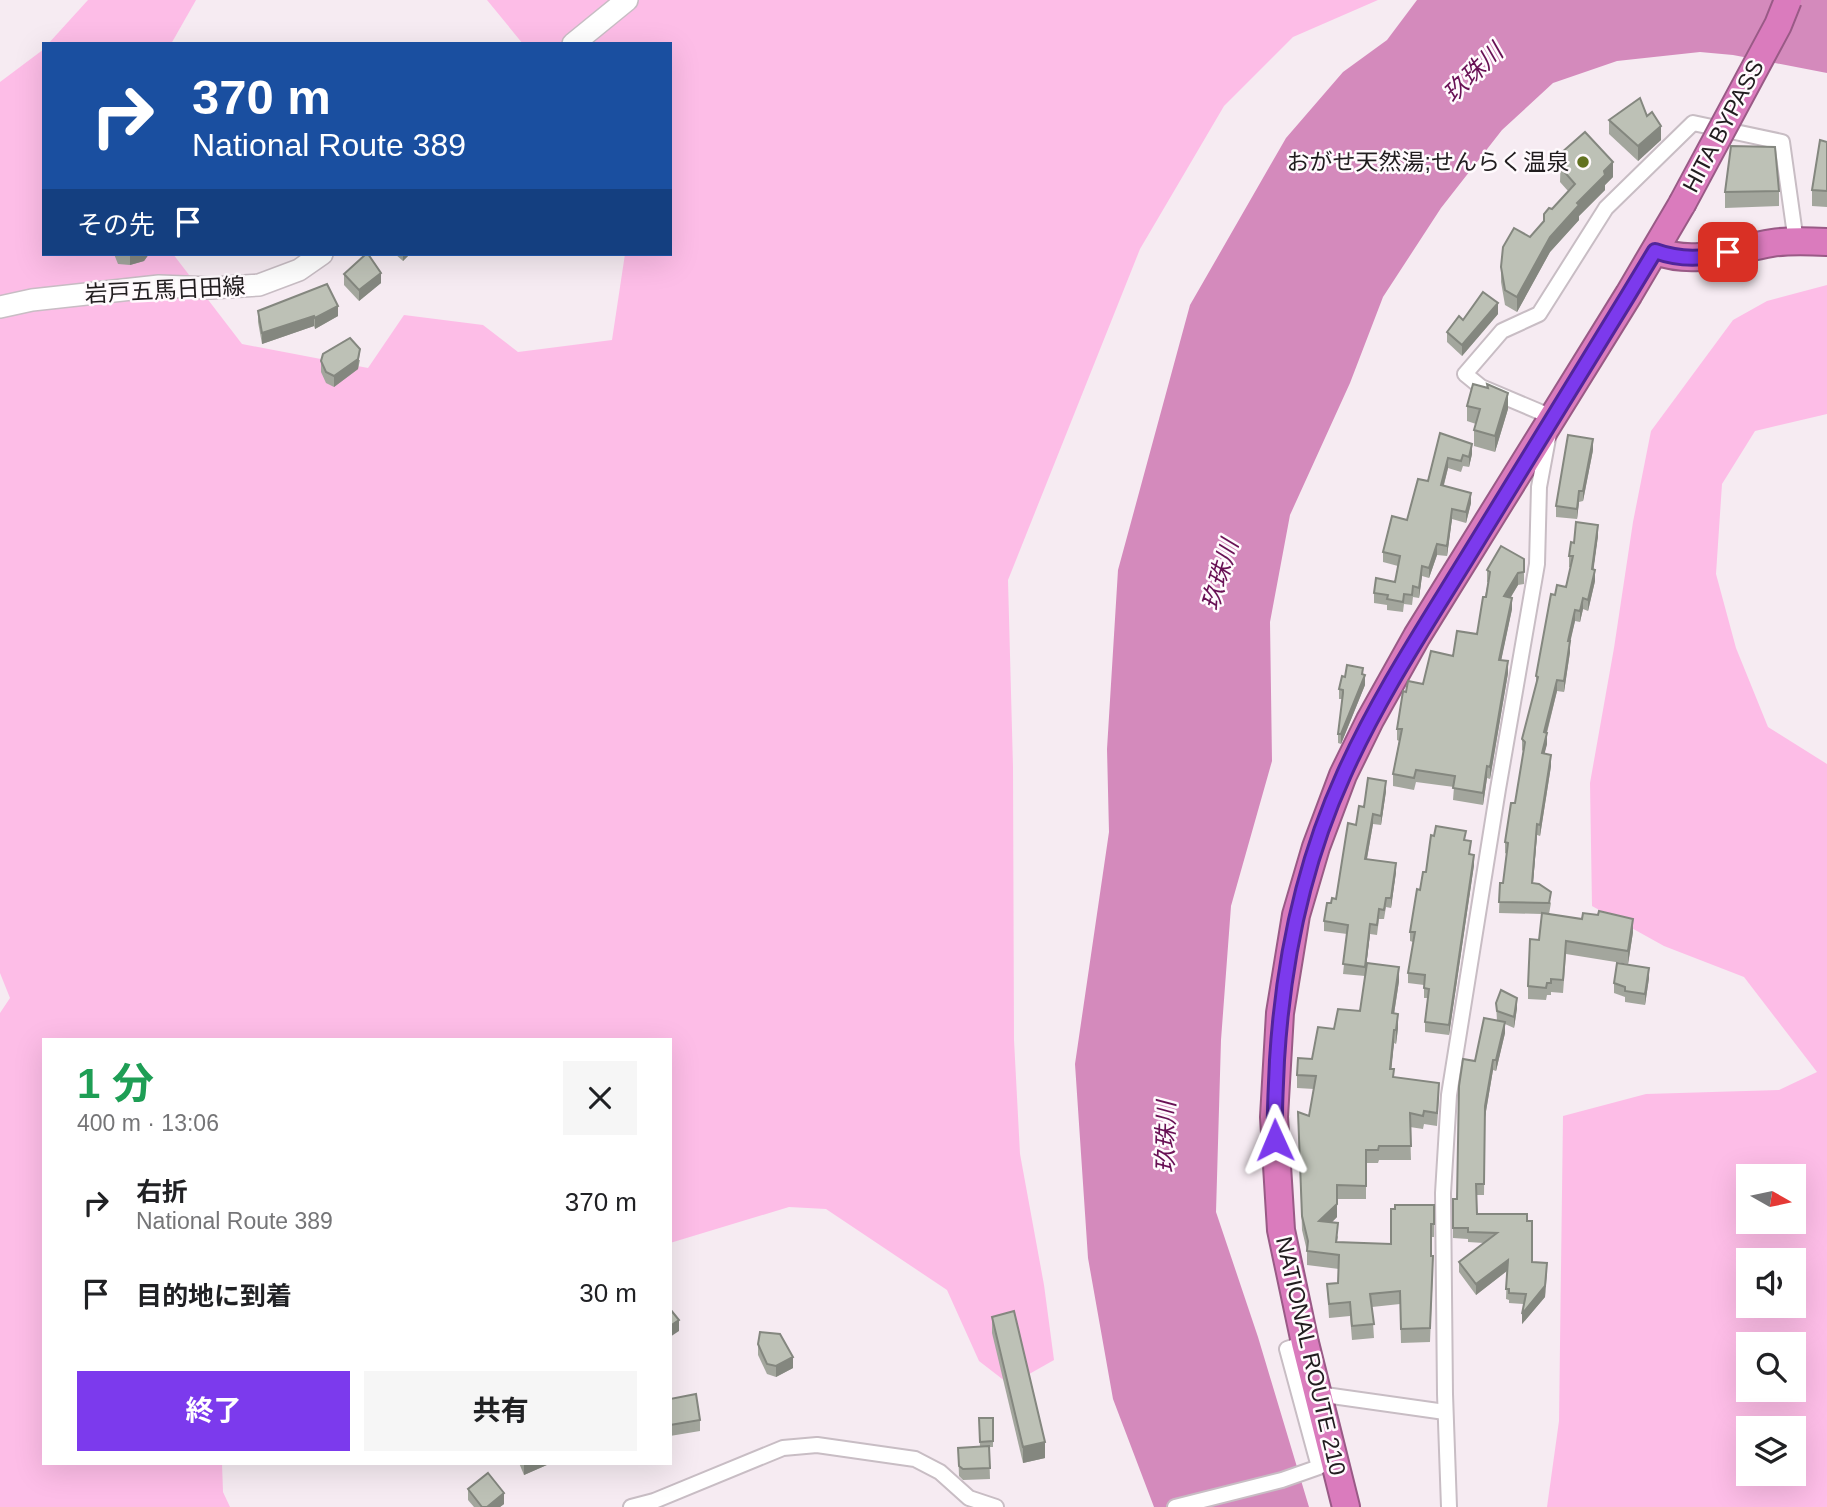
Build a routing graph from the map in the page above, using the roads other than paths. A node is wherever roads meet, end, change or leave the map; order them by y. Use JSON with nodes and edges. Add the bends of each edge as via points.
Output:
{"nodes":[{"id":1,"x":1788,"y":0,"type":"edge"},
{"id":2,"x":619,"y":2,"type":"edge"},
{"id":3,"x":575,"y":42,"type":"edge"},
{"id":4,"x":1796,"y":242,"type":"junction"},
{"id":5,"x":1827,"y":242,"type":"edge"},
{"id":6,"x":1655,"y":251,"type":"junction"},
{"id":7,"x":319,"y":256,"type":"edge"},
{"id":8,"x":0,"y":307,"type":"edge"},
{"id":9,"x":1552,"y":417,"type":"junction"},
{"id":10,"x":1305,"y":1343,"type":"junction"},
{"id":11,"x":1318,"y":1394,"type":"junction"},
{"id":12,"x":1445,"y":1412,"type":"junction"},
{"id":13,"x":631,"y":1507,"type":"edge"},
{"id":14,"x":996,"y":1507,"type":"edge"},
{"id":15,"x":1175,"y":1507,"type":"edge"},
{"id":16,"x":1346,"y":1507,"type":"edge"},
{"id":17,"x":1449,"y":1507,"type":"edge"}],
"edges":[{"from":1,"to":6,"type":"highway","name":"HITA BYPASS","bridge":true,"via":[[1779,25]]},
{"from":2,"to":3,"type":"main road"},
{"from":4,"to":5,"type":"highway"},
{"from":4,"to":6,"type":"highway","via":[[1703,258]]},
{"from":4,"to":9,"type":"street","via":[[1782,142],[1693,123],[1606,208],[1539,314],[1502,331],[1465,374],[1481,387]]},
{"from":6,"to":9,"type":"highway","name":"NATIONAL ROUTE 210"},
{"from":7,"to":8,"type":"main road","name":"岩戸五馬日田線","via":[[299,270],[259,285],[159,286]]},
{"from":9,"to":10,"type":"highway","name":"NATIONAL ROUTE 210","via":[[1370,720],[1343,775],[1296,915],[1280,1013],[1274,1117],[1281,1230]]},
{"from":9,"to":12,"type":"street","via":[[1539,487],[1535,575],[1450,1095],[1443,1193]]},
{"from":10,"to":11,"type":"highway","name":"NATIONAL ROUTE 210"},
{"from":10,"to":15,"type":"street","via":[[1287,1349],[1319,1467]]},
{"from":11,"to":12,"type":"street"},
{"from":11,"to":16,"type":"highway","name":"NATIONAL ROUTE 210"},
{"from":12,"to":17,"type":"street"},
{"from":13,"to":14,"type":"street","via":[[783,1448],[817,1445],[915,1459],[940,1472],[969,1498]]}]}
